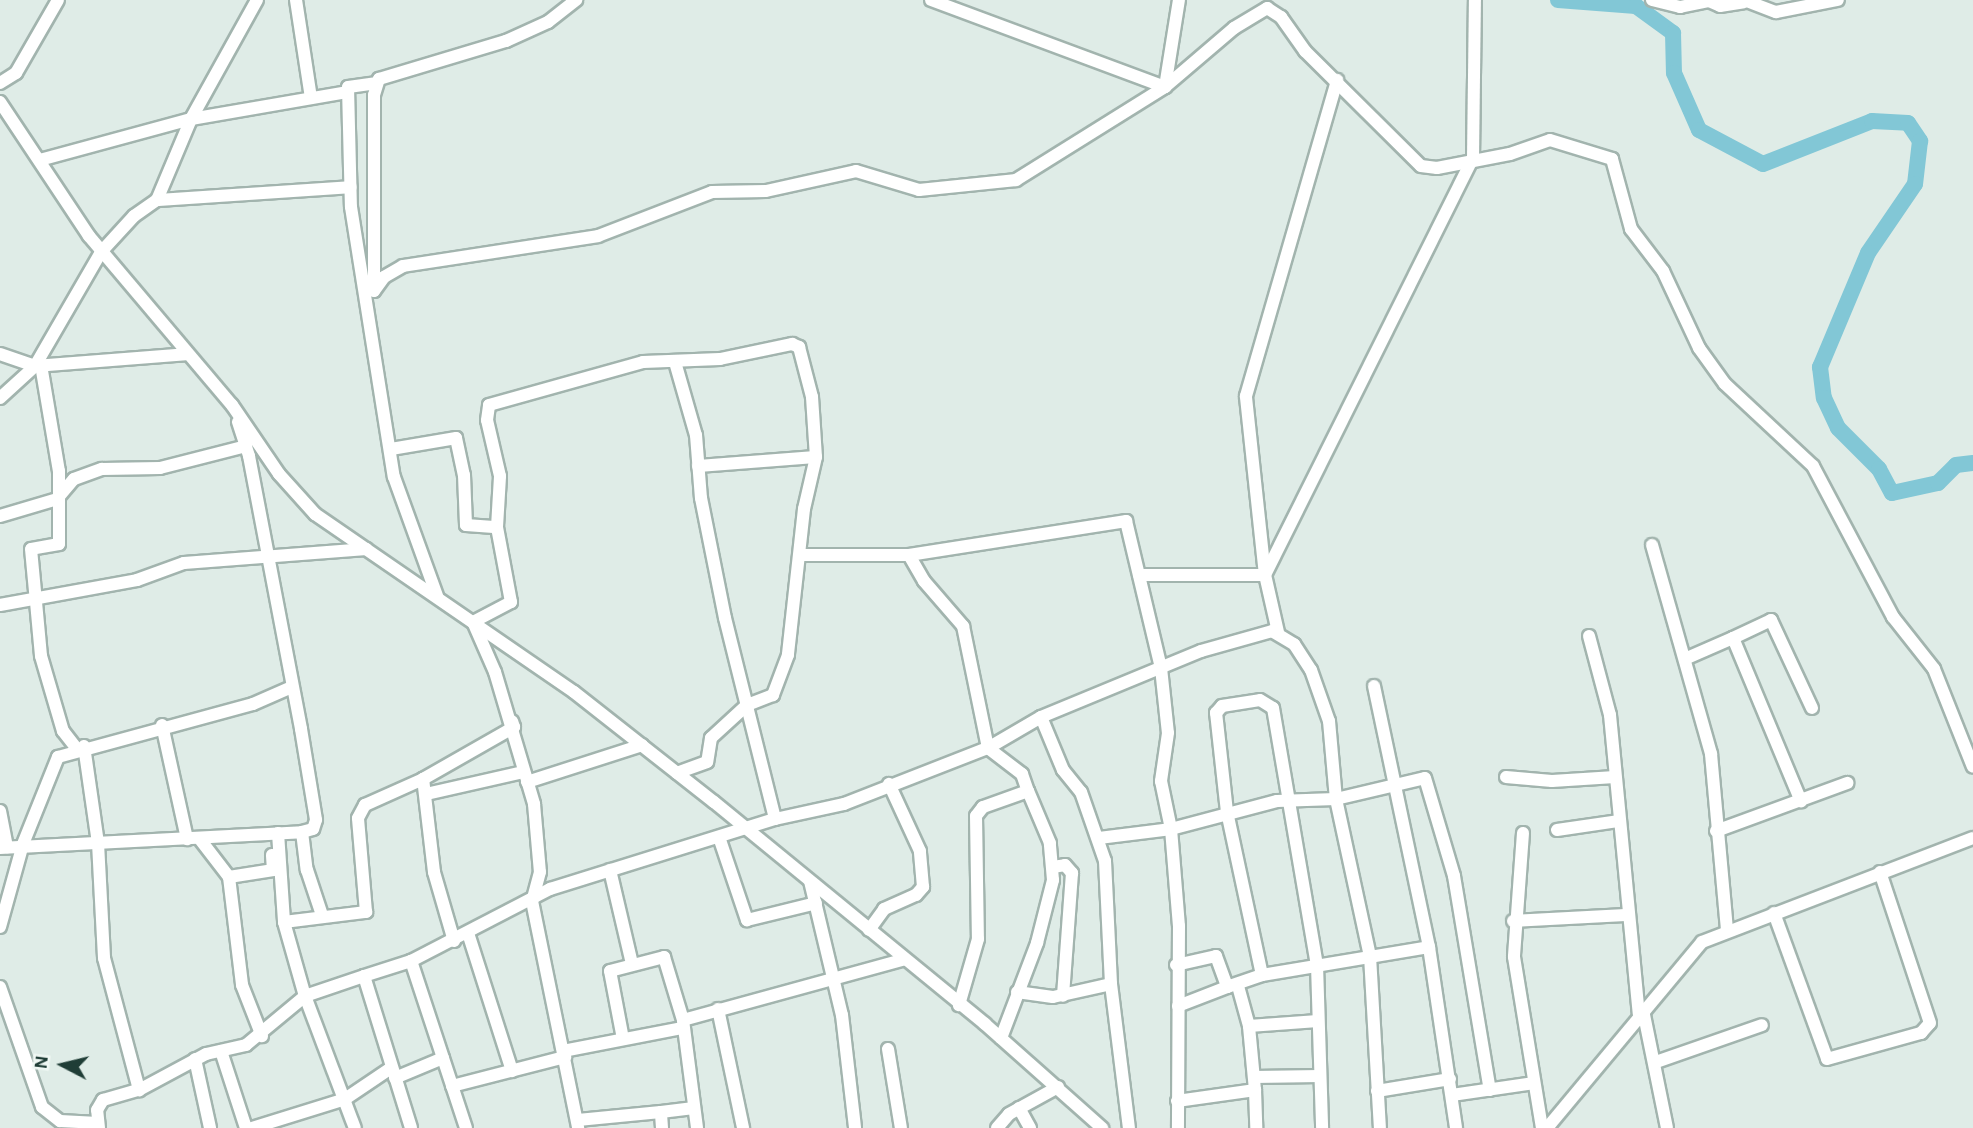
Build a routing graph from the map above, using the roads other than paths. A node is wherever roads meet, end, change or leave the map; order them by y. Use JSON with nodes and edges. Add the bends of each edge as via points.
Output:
{"nodes":[{"id":1,"x":58,"y":0,"type":"edge"},
{"id":2,"x":257,"y":0,"type":"edge"},
{"id":3,"x":296,"y":0,"type":"edge"},
{"id":4,"x":576,"y":0,"type":"edge"},
{"id":5,"x":931,"y":0,"type":"edge"},
{"id":6,"x":1179,"y":0,"type":"edge"},
{"id":7,"x":1475,"y":0,"type":"edge"},
{"id":8,"x":1652,"y":0,"type":"edge"},
{"id":9,"x":1838,"y":0,"type":"edge"},
{"id":10,"x":1744,"y":1,"type":"edge"},
{"id":11,"x":1337,"y":80,"type":"junction"},
{"id":12,"x":0,"y":83,"type":"edge"},
{"id":13,"x":377,"y":83,"type":"junction"},
{"id":14,"x":1166,"y":87,"type":"junction"},
{"id":15,"x":347,"y":92,"type":"junction"},
{"id":16,"x":311,"y":98,"type":"junction"},
{"id":17,"x":2,"y":109,"type":"edge"},
{"id":18,"x":191,"y":119,"type":"junction"},
{"id":19,"x":1473,"y":158,"type":"junction"},
{"id":20,"x":40,"y":160,"type":"junction"},
{"id":21,"x":351,"y":187,"type":"junction"},
{"id":22,"x":157,"y":200,"type":"junction"},
{"id":23,"x":100,"y":252,"type":"junction"},
{"id":24,"x":374,"y":291,"type":"junction"},
{"id":25,"x":367,"y":315,"type":"junction"},
{"id":26,"x":0,"y":354,"type":"edge"},
{"id":27,"x":186,"y":354,"type":"junction"},
{"id":28,"x":675,"y":362,"type":"junction"},
{"id":29,"x":38,"y":366,"type":"junction"},
{"id":30,"x":0,"y":398,"type":"edge"},
{"id":31,"x":232,"y":405,"type":"junction"},
{"id":32,"x":246,"y":446,"type":"junction"},
{"id":33,"x":391,"y":449,"type":"junction"},
{"id":34,"x":816,"y":457,"type":"junction"},
{"id":35,"x":698,"y":466,"type":"junction"},
{"id":36,"x":57,"y":499,"type":"junction"},
{"id":37,"x":0,"y":516,"type":"edge"},
{"id":38,"x":497,"y":527,"type":"junction"},
{"id":39,"x":1652,"y":545,"type":"dead end"},
{"id":40,"x":366,"y":549,"type":"junction"},
{"id":41,"x":800,"y":555,"type":"junction"},
{"id":42,"x":909,"y":555,"type":"junction"},
{"id":43,"x":270,"y":560,"type":"junction"},
{"id":44,"x":1139,"y":575,"type":"junction"},
{"id":45,"x":1265,"y":575,"type":"junction"},
{"id":46,"x":438,"y":597,"type":"junction"},
{"id":47,"x":36,"y":602,"type":"junction"},
{"id":48,"x":0,"y":605,"type":"edge"},
{"id":49,"x":473,"y":622,"type":"junction"},
{"id":50,"x":1278,"y":632,"type":"junction"},
{"id":51,"x":1589,"y":636,"type":"dead end"},
{"id":52,"x":1733,"y":638,"type":"junction"},
{"id":53,"x":1687,"y":658,"type":"junction"},
{"id":54,"x":1161,"y":668,"type":"junction"},
{"id":55,"x":1374,"y":686,"type":"dead end"},
{"id":56,"x":292,"y":687,"type":"junction"},
{"id":57,"x":747,"y":705,"type":"junction"},
{"id":58,"x":1812,"y":708,"type":"dead end"},
{"id":59,"x":1041,"y":717,"type":"junction"},
{"id":60,"x":162,"y":726,"type":"junction"},
{"id":61,"x":514,"y":727,"type":"junction"},
{"id":62,"x":63,"y":731,"type":"junction"},
{"id":63,"x":642,"y":746,"type":"junction"},
{"id":64,"x":81,"y":747,"type":"junction"},
{"id":65,"x":988,"y":748,"type":"junction"},
{"id":66,"x":58,"y":757,"type":"junction"},
{"id":67,"x":1973,"y":767,"type":"edge"},
{"id":68,"x":677,"y":773,"type":"junction"},
{"id":69,"x":525,"y":777,"type":"junction"},
{"id":70,"x":1506,"y":777,"type":"dead end"},
{"id":71,"x":1615,"y":777,"type":"junction"},
{"id":72,"x":423,"y":779,"type":"junction"},
{"id":73,"x":1847,"y":783,"type":"dead end"},
{"id":74,"x":889,"y":785,"type":"junction"},
{"id":75,"x":1393,"y":786,"type":"junction"},
{"id":76,"x":1028,"y":791,"type":"junction"},
{"id":77,"x":426,"y":794,"type":"junction"},
{"id":78,"x":1336,"y":799,"type":"junction"},
{"id":79,"x":1801,"y":801,"type":"junction"},
{"id":80,"x":1290,"y":804,"type":"junction"},
{"id":81,"x":0,"y":811,"type":"edge"},
{"id":82,"x":1227,"y":812,"type":"junction"},
{"id":83,"x":775,"y":819,"type":"junction"},
{"id":84,"x":1619,"y":821,"type":"junction"},
{"id":85,"x":747,"y":829,"type":"junction"},
{"id":86,"x":1171,"y":829,"type":"junction"},
{"id":87,"x":1558,"y":830,"type":"dead end"},
{"id":88,"x":1716,"y":831,"type":"junction"},
{"id":89,"x":302,"y":832,"type":"junction"},
{"id":90,"x":273,"y":833,"type":"junction"},
{"id":91,"x":1522,"y":833,"type":"dead end"},
{"id":92,"x":719,"y":837,"type":"junction"},
{"id":93,"x":193,"y":838,"type":"junction"},
{"id":94,"x":1100,"y":838,"type":"junction"},
{"id":95,"x":1973,"y":838,"type":"edge"},
{"id":96,"x":98,"y":843,"type":"junction"},
{"id":97,"x":23,"y":844,"type":"junction"},
{"id":98,"x":3,"y":848,"type":"edge"},
{"id":99,"x":1053,"y":867,"type":"junction"},
{"id":100,"x":610,"y":870,"type":"junction"},
{"id":101,"x":1880,"y":872,"type":"junction"},
{"id":102,"x":229,"y":877,"type":"junction"},
{"id":103,"x":809,"y":880,"type":"junction"},
{"id":104,"x":532,"y":901,"type":"junction"},
{"id":105,"x":816,"y":903,"type":"junction"},
{"id":106,"x":1774,"y":913,"type":"junction"},
{"id":107,"x":322,"y":915,"type":"junction"},
{"id":108,"x":1629,"y":915,"type":"junction"},
{"id":109,"x":1513,"y":921,"type":"junction"},
{"id":110,"x":284,"y":922,"type":"junction"},
{"id":111,"x":0,"y":927,"type":"edge"},
{"id":112,"x":869,"y":930,"type":"junction"},
{"id":113,"x":1727,"y":930,"type":"junction"},
{"id":114,"x":468,"y":933,"type":"junction"},
{"id":115,"x":454,"y":941,"type":"junction"},
{"id":116,"x":1429,"y":947,"type":"junction"},
{"id":117,"x":1370,"y":956,"type":"junction"},
{"id":118,"x":903,"y":960,"type":"junction"},
{"id":119,"x":411,"y":961,"type":"junction"},
{"id":120,"x":632,"y":964,"type":"junction"},
{"id":121,"x":1176,"y":965,"type":"junction"},
{"id":122,"x":1317,"y":965,"type":"junction"},
{"id":123,"x":1262,"y":975,"type":"junction"},
{"id":124,"x":364,"y":976,"type":"junction"},
{"id":125,"x":835,"y":978,"type":"junction"},
{"id":126,"x":1111,"y":984,"type":"junction"},
{"id":127,"x":1233,"y":986,"type":"junction"},
{"id":128,"x":0,"y":988,"type":"edge"},
{"id":129,"x":1017,"y":992,"type":"junction"},
{"id":130,"x":306,"y":996,"type":"junction"},
{"id":131,"x":1063,"y":996,"type":"junction"},
{"id":132,"x":960,"y":1005,"type":"junction"},
{"id":133,"x":1178,"y":1006,"type":"junction"},
{"id":134,"x":718,"y":1009,"type":"junction"},
{"id":135,"x":1641,"y":1012,"type":"junction"},
{"id":136,"x":1318,"y":1021,"type":"junction"},
{"id":137,"x":683,"y":1024,"type":"junction"},
{"id":138,"x":1762,"y":1025,"type":"dead end"},
{"id":139,"x":1249,"y":1026,"type":"junction"},
{"id":140,"x":262,"y":1036,"type":"junction"},
{"id":141,"x":1001,"y":1038,"type":"junction"},
{"id":142,"x":623,"y":1040,"type":"junction"},
{"id":143,"x":888,"y":1049,"type":"dead end"},
{"id":144,"x":221,"y":1051,"type":"junction"},
{"id":145,"x":564,"y":1054,"type":"junction"},
{"id":146,"x":443,"y":1058,"type":"junction"},
{"id":147,"x":195,"y":1059,"type":"junction"},
{"id":148,"x":1656,"y":1062,"type":"junction"},
{"id":149,"x":512,"y":1071,"type":"junction"},
{"id":150,"x":393,"y":1073,"type":"junction"},
{"id":151,"x":1320,"y":1076,"type":"junction"},
{"id":152,"x":1450,"y":1079,"type":"junction"},
{"id":153,"x":1254,"y":1083,"type":"junction"},
{"id":154,"x":1534,"y":1083,"type":"junction"},
{"id":155,"x":452,"y":1086,"type":"junction"},
{"id":156,"x":1058,"y":1087,"type":"junction"},
{"id":157,"x":139,"y":1090,"type":"junction"},
{"id":158,"x":1490,"y":1090,"type":"junction"},
{"id":159,"x":1377,"y":1091,"type":"junction"},
{"id":160,"x":1452,"y":1095,"type":"junction"},
{"id":161,"x":345,"y":1099,"type":"junction"},
{"id":162,"x":1177,"y":1101,"type":"junction"},
{"id":163,"x":694,"y":1108,"type":"junction"},
{"id":164,"x":1019,"y":1108,"type":"junction"},
{"id":165,"x":661,"y":1112,"type":"junction"},
{"id":166,"x":578,"y":1124,"type":"edge"},
{"id":167,"x":98,"y":1125,"type":"edge"},
{"id":168,"x":210,"y":1128,"type":"edge"},
{"id":169,"x":253,"y":1128,"type":"edge"},
{"id":170,"x":355,"y":1128,"type":"edge"},
{"id":171,"x":411,"y":1128,"type":"edge"},
{"id":172,"x":466,"y":1128,"type":"edge"},
{"id":173,"x":662,"y":1128,"type":"edge"},
{"id":174,"x":697,"y":1128,"type":"edge"},
{"id":175,"x":743,"y":1128,"type":"edge"},
{"id":176,"x":855,"y":1128,"type":"edge"},
{"id":177,"x":901,"y":1128,"type":"edge"},
{"id":178,"x":997,"y":1128,"type":"edge"},
{"id":179,"x":1030,"y":1128,"type":"edge"},
{"id":180,"x":1102,"y":1128,"type":"edge"},
{"id":181,"x":1129,"y":1128,"type":"edge"},
{"id":182,"x":1178,"y":1128,"type":"edge"},
{"id":183,"x":1256,"y":1128,"type":"edge"},
{"id":184,"x":1322,"y":1128,"type":"edge"},
{"id":185,"x":1380,"y":1128,"type":"edge"},
{"id":186,"x":1456,"y":1128,"type":"edge"},
{"id":187,"x":1544,"y":1128,"type":"edge"},
{"id":188,"x":1667,"y":1128,"type":"edge"}],
"edges":[{"from":1,"to":12,"type":"street","via":[[16,74]]},
{"from":2,"to":18,"type":"street"},
{"from":3,"to":16,"type":"street"},
{"from":4,"to":13,"type":"street","via":[[548,22],[506,41],[383,75]]},
{"from":5,"to":14,"type":"street"},
{"from":6,"to":14,"type":"street"},
{"from":7,"to":19,"type":"street"},
{"from":8,"to":10,"type":"street","via":[[1680,7]]},
{"from":9,"to":10,"type":"street","via":[[1776,12]]},
{"from":11,"to":14,"type":"street","via":[[1267,8],[1234,28]]},
{"from":11,"to":19,"type":"street","via":[[1421,166],[1437,168]]},
{"from":11,"to":45,"type":"street","via":[[1246,396]]},
{"from":13,"to":15,"type":"street","via":[[350,85]]},
{"from":13,"to":24,"type":"street"},
{"from":14,"to":24,"type":"street","via":[[1016,180],[919,190],[856,171],[766,191],[712,192],[598,236],[404,266],[384,277]]},
{"from":15,"to":16,"type":"street"},
{"from":15,"to":21,"type":"street"},
{"from":16,"to":18,"type":"street"},
{"from":17,"to":20,"type":"street"},
{"from":18,"to":20,"type":"street"},
{"from":18,"to":22,"type":"street"},
{"from":19,"to":45,"type":"street"},
{"from":19,"to":67,"type":"street","via":[[1510,154],[1550,140],[1612,159],[1631,229],[1662,271],[1699,348],[1725,384],[1799,450],[1818,474],[1893,617],[1934,668]]},
{"from":20,"to":23,"type":"street"},
{"from":21,"to":22,"type":"street"},
{"from":21,"to":25,"type":"street"},
{"from":22,"to":23,"type":"street","via":[[134,216]]},
{"from":23,"to":27,"type":"street","via":[[143,297]]},
{"from":23,"to":29,"type":"street"},
{"from":24,"to":25,"type":"street"},
{"from":25,"to":33,"type":"street"},
{"from":26,"to":29,"type":"street"},
{"from":27,"to":29,"type":"street"},
{"from":27,"to":31,"type":"street"},
{"from":28,"to":34,"type":"street","via":[[796,344],[812,397]]},
{"from":28,"to":35,"type":"street","via":[[694,424]]},
{"from":28,"to":38,"type":"street","via":[[643,362],[489,405],[487,420],[500,476]]},
{"from":29,"to":30,"type":"street"},
{"from":29,"to":36,"type":"street","via":[[59,471]]},
{"from":31,"to":32,"type":"street"},
{"from":31,"to":40,"type":"street","via":[[300,499]]},
{"from":32,"to":36,"type":"street","via":[[160,468],[102,468],[74,480]]},
{"from":32,"to":43,"type":"street"},
{"from":33,"to":38,"type":"street","via":[[456,438],[464,475],[466,525]]},
{"from":33,"to":46,"type":"street","via":[[394,477]]},
{"from":34,"to":35,"type":"street"},
{"from":34,"to":41,"type":"street"},
{"from":35,"to":57,"type":"street","via":[[723,608]]},
{"from":36,"to":37,"type":"street"},
{"from":36,"to":47,"type":"street","via":[[59,544],[31,549]]},
{"from":38,"to":49,"type":"street","via":[[510,601]]},
{"from":39,"to":53,"type":"street"},
{"from":40,"to":43,"type":"street"},
{"from":40,"to":46,"type":"street"},
{"from":41,"to":42,"type":"street"},
{"from":41,"to":57,"type":"street","via":[[794,628],[783,672],[773,695]]},
{"from":42,"to":44,"type":"street","via":[[1126,521]]},
{"from":42,"to":65,"type":"street","via":[[924,581],[963,626]]},
{"from":43,"to":47,"type":"street","via":[[184,563],[137,580]]},
{"from":43,"to":56,"type":"street"},
{"from":44,"to":45,"type":"street"},
{"from":44,"to":54,"type":"street"},
{"from":45,"to":50,"type":"street"},
{"from":46,"to":49,"type":"street"},
{"from":47,"to":48,"type":"street"},
{"from":47,"to":62,"type":"street","via":[[41,656]]},
{"from":49,"to":61,"type":"street"},
{"from":49,"to":63,"type":"street"},
{"from":50,"to":54,"type":"street","via":[[1201,650]]},
{"from":50,"to":78,"type":"street","via":[[1294,644],[1311,670],[1325,708]]},
{"from":51,"to":71,"type":"street","via":[[1609,715]]},
{"from":52,"to":53,"type":"street"},
{"from":52,"to":58,"type":"street","via":[[1771,620]]},
{"from":52,"to":79,"type":"street"},
{"from":53,"to":88,"type":"street","via":[[1711,754]]},
{"from":54,"to":59,"type":"street"},
{"from":54,"to":86,"type":"street","via":[[1168,733],[1161,781]]},
{"from":55,"to":75,"type":"street"},
{"from":56,"to":60,"type":"street","via":[[253,704]]},
{"from":56,"to":89,"type":"street","via":[[316,820],[313,829]]},
{"from":57,"to":68,"type":"street","via":[[711,738],[707,762]]},
{"from":57,"to":83,"type":"street"},
{"from":59,"to":65,"type":"street"},
{"from":59,"to":94,"type":"street"},
{"from":60,"to":64,"type":"street"},
{"from":60,"to":93,"type":"street"},
{"from":61,"to":69,"type":"street"},
{"from":61,"to":72,"type":"street"},
{"from":62,"to":64,"type":"street"},
{"from":62,"to":66,"type":"street"},
{"from":63,"to":68,"type":"street"},
{"from":63,"to":69,"type":"street"},
{"from":64,"to":66,"type":"street"},
{"from":64,"to":96,"type":"street"},
{"from":65,"to":74,"type":"street"},
{"from":65,"to":76,"type":"street","via":[[1022,774]]},
{"from":66,"to":97,"type":"street"},
{"from":68,"to":85,"type":"street"},
{"from":69,"to":77,"type":"street"},
{"from":69,"to":104,"type":"street","via":[[540,849]]},
{"from":70,"to":71,"type":"street","via":[[1552,781]]},
{"from":71,"to":84,"type":"street"},
{"from":72,"to":77,"type":"street"},
{"from":72,"to":107,"type":"street","via":[[365,805],[358,818],[366,912]]},
{"from":73,"to":79,"type":"street"},
{"from":74,"to":83,"type":"street","via":[[844,804]]},
{"from":74,"to":112,"type":"street","via":[[920,851],[923,887],[916,895],[884,909]]},
{"from":75,"to":78,"type":"street"},
{"from":75,"to":116,"type":"street"},
{"from":75,"to":158,"type":"street","via":[[1425,778],[1431,787],[1454,876]]},
{"from":76,"to":99,"type":"street","via":[[1042,818]]},
{"from":76,"to":132,"type":"street","via":[[983,807],[976,816],[978,939]]},
{"from":77,"to":115,"type":"street","via":[[434,872]]},
{"from":78,"to":80,"type":"street"},
{"from":78,"to":117,"type":"street"},
{"from":79,"to":88,"type":"street"},
{"from":80,"to":82,"type":"street","via":[[1277,802]]},
{"from":80,"to":82,"type":"street","via":[[1273,708],[1260,700],[1222,706],[1216,713]]},
{"from":80,"to":122,"type":"street","via":[[1298,877]]},
{"from":81,"to":98,"type":"street"},
{"from":82,"to":86,"type":"street"},
{"from":82,"to":123,"type":"street"},
{"from":83,"to":85,"type":"street"},
{"from":84,"to":87,"type":"street"},
{"from":84,"to":108,"type":"street"},
{"from":85,"to":92,"type":"street"},
{"from":85,"to":103,"type":"street"},
{"from":86,"to":94,"type":"street"},
{"from":86,"to":121,"type":"street","via":[[1179,926]]},
{"from":88,"to":113,"type":"street"},
{"from":89,"to":90,"type":"street"},
{"from":89,"to":107,"type":"street","via":[[307,870]]},
{"from":90,"to":93,"type":"street"},
{"from":90,"to":102,"type":"street","via":[[273,870]]},
{"from":90,"to":110,"type":"street"},
{"from":91,"to":109,"type":"street"},
{"from":92,"to":100,"type":"street"},
{"from":92,"to":105,"type":"street","via":[[747,920]]},
{"from":93,"to":96,"type":"street"},
{"from":93,"to":102,"type":"street"},
{"from":94,"to":126,"type":"street"},
{"from":95,"to":101,"type":"street"},
{"from":96,"to":97,"type":"street"},
{"from":96,"to":157,"type":"street","via":[[104,958]]},
{"from":97,"to":98,"type":"street"},
{"from":97,"to":111,"type":"street"},
{"from":99,"to":129,"type":"street","via":[[1046,914]]},
{"from":99,"to":131,"type":"street","via":[[1065,865],[1072,873]]},
{"from":100,"to":104,"type":"street","via":[[550,889]]},
{"from":100,"to":120,"type":"street"},
{"from":101,"to":106,"type":"street"},
{"from":101,"to":106,"type":"street","via":[[1930,1023],[1921,1033],[1827,1059]]},
{"from":102,"to":140,"type":"street","via":[[242,985]]},
{"from":103,"to":105,"type":"street"},
{"from":103,"to":112,"type":"street"},
{"from":104,"to":114,"type":"street"},
{"from":104,"to":145,"type":"street"},
{"from":105,"to":125,"type":"street"},
{"from":106,"to":113,"type":"street"},
{"from":107,"to":110,"type":"street"},
{"from":108,"to":109,"type":"street"},
{"from":108,"to":135,"type":"street"},
{"from":109,"to":154,"type":"street","via":[[1517,989]]},
{"from":110,"to":130,"type":"street"},
{"from":112,"to":118,"type":"street"},
{"from":113,"to":135,"type":"street","via":[[1702,942]]},
{"from":114,"to":115,"type":"street"},
{"from":114,"to":149,"type":"street"},
{"from":115,"to":119,"type":"street"},
{"from":116,"to":117,"type":"street"},
{"from":116,"to":152,"type":"street"},
{"from":117,"to":122,"type":"street"},
{"from":117,"to":159,"type":"street"},
{"from":118,"to":125,"type":"street"},
{"from":118,"to":132,"type":"street"},
{"from":119,"to":124,"type":"street"},
{"from":119,"to":146,"type":"street"},
{"from":120,"to":137,"type":"street","via":[[664,957]]},
{"from":120,"to":142,"type":"street","via":[[610,971]]},
{"from":121,"to":127,"type":"street","via":[[1216,956]]},
{"from":121,"to":133,"type":"street"},
{"from":122,"to":123,"type":"street"},
{"from":122,"to":136,"type":"street"},
{"from":123,"to":127,"type":"street"},
{"from":124,"to":130,"type":"street"},
{"from":124,"to":150,"type":"street"},
{"from":125,"to":134,"type":"street"},
{"from":125,"to":176,"type":"street"},
{"from":126,"to":131,"type":"street"},
{"from":126,"to":181,"type":"street"},
{"from":127,"to":133,"type":"street"},
{"from":127,"to":139,"type":"street"},
{"from":128,"to":167,"type":"street","via":[[42,1107],[60,1121]]},
{"from":129,"to":131,"type":"street"},
{"from":129,"to":141,"type":"street"},
{"from":130,"to":140,"type":"street"},
{"from":130,"to":161,"type":"street"},
{"from":132,"to":141,"type":"street"},
{"from":133,"to":162,"type":"street"},
{"from":134,"to":137,"type":"street"},
{"from":134,"to":175,"type":"street"},
{"from":135,"to":148,"type":"street"},
{"from":135,"to":187,"type":"street"},
{"from":136,"to":139,"type":"street"},
{"from":136,"to":151,"type":"street"},
{"from":137,"to":142,"type":"street"},
{"from":137,"to":163,"type":"street"},
{"from":138,"to":148,"type":"street"},
{"from":139,"to":153,"type":"street"},
{"from":140,"to":144,"type":"street"},
{"from":141,"to":156,"type":"street"},
{"from":142,"to":145,"type":"street"},
{"from":143,"to":177,"type":"street"},
{"from":144,"to":147,"type":"street"},
{"from":144,"to":169,"type":"street"},
{"from":145,"to":149,"type":"street"},
{"from":145,"to":166,"type":"street"},
{"from":146,"to":150,"type":"street"},
{"from":146,"to":155,"type":"street"},
{"from":147,"to":157,"type":"street"},
{"from":147,"to":168,"type":"street"},
{"from":148,"to":188,"type":"street"},
{"from":149,"to":155,"type":"street"},
{"from":150,"to":161,"type":"street"},
{"from":150,"to":171,"type":"street"},
{"from":151,"to":153,"type":"street"},
{"from":151,"to":184,"type":"street"},
{"from":152,"to":159,"type":"street"},
{"from":152,"to":160,"type":"street"},
{"from":153,"to":162,"type":"street"},
{"from":153,"to":183,"type":"street"},
{"from":154,"to":158,"type":"street"},
{"from":154,"to":187,"type":"street"},
{"from":155,"to":172,"type":"street"},
{"from":156,"to":164,"type":"street"},
{"from":156,"to":180,"type":"street"},
{"from":157,"to":167,"type":"street","via":[[103,1100],[97,1110]]},
{"from":158,"to":160,"type":"street"},
{"from":159,"to":185,"type":"street"},
{"from":160,"to":186,"type":"street"},
{"from":161,"to":169,"type":"street"},
{"from":161,"to":170,"type":"street"},
{"from":162,"to":182,"type":"street"},
{"from":163,"to":165,"type":"street"},
{"from":163,"to":174,"type":"street"},
{"from":164,"to":178,"type":"street"},
{"from":164,"to":179,"type":"street"},
{"from":165,"to":166,"type":"street"},
{"from":165,"to":173,"type":"street"}]}
